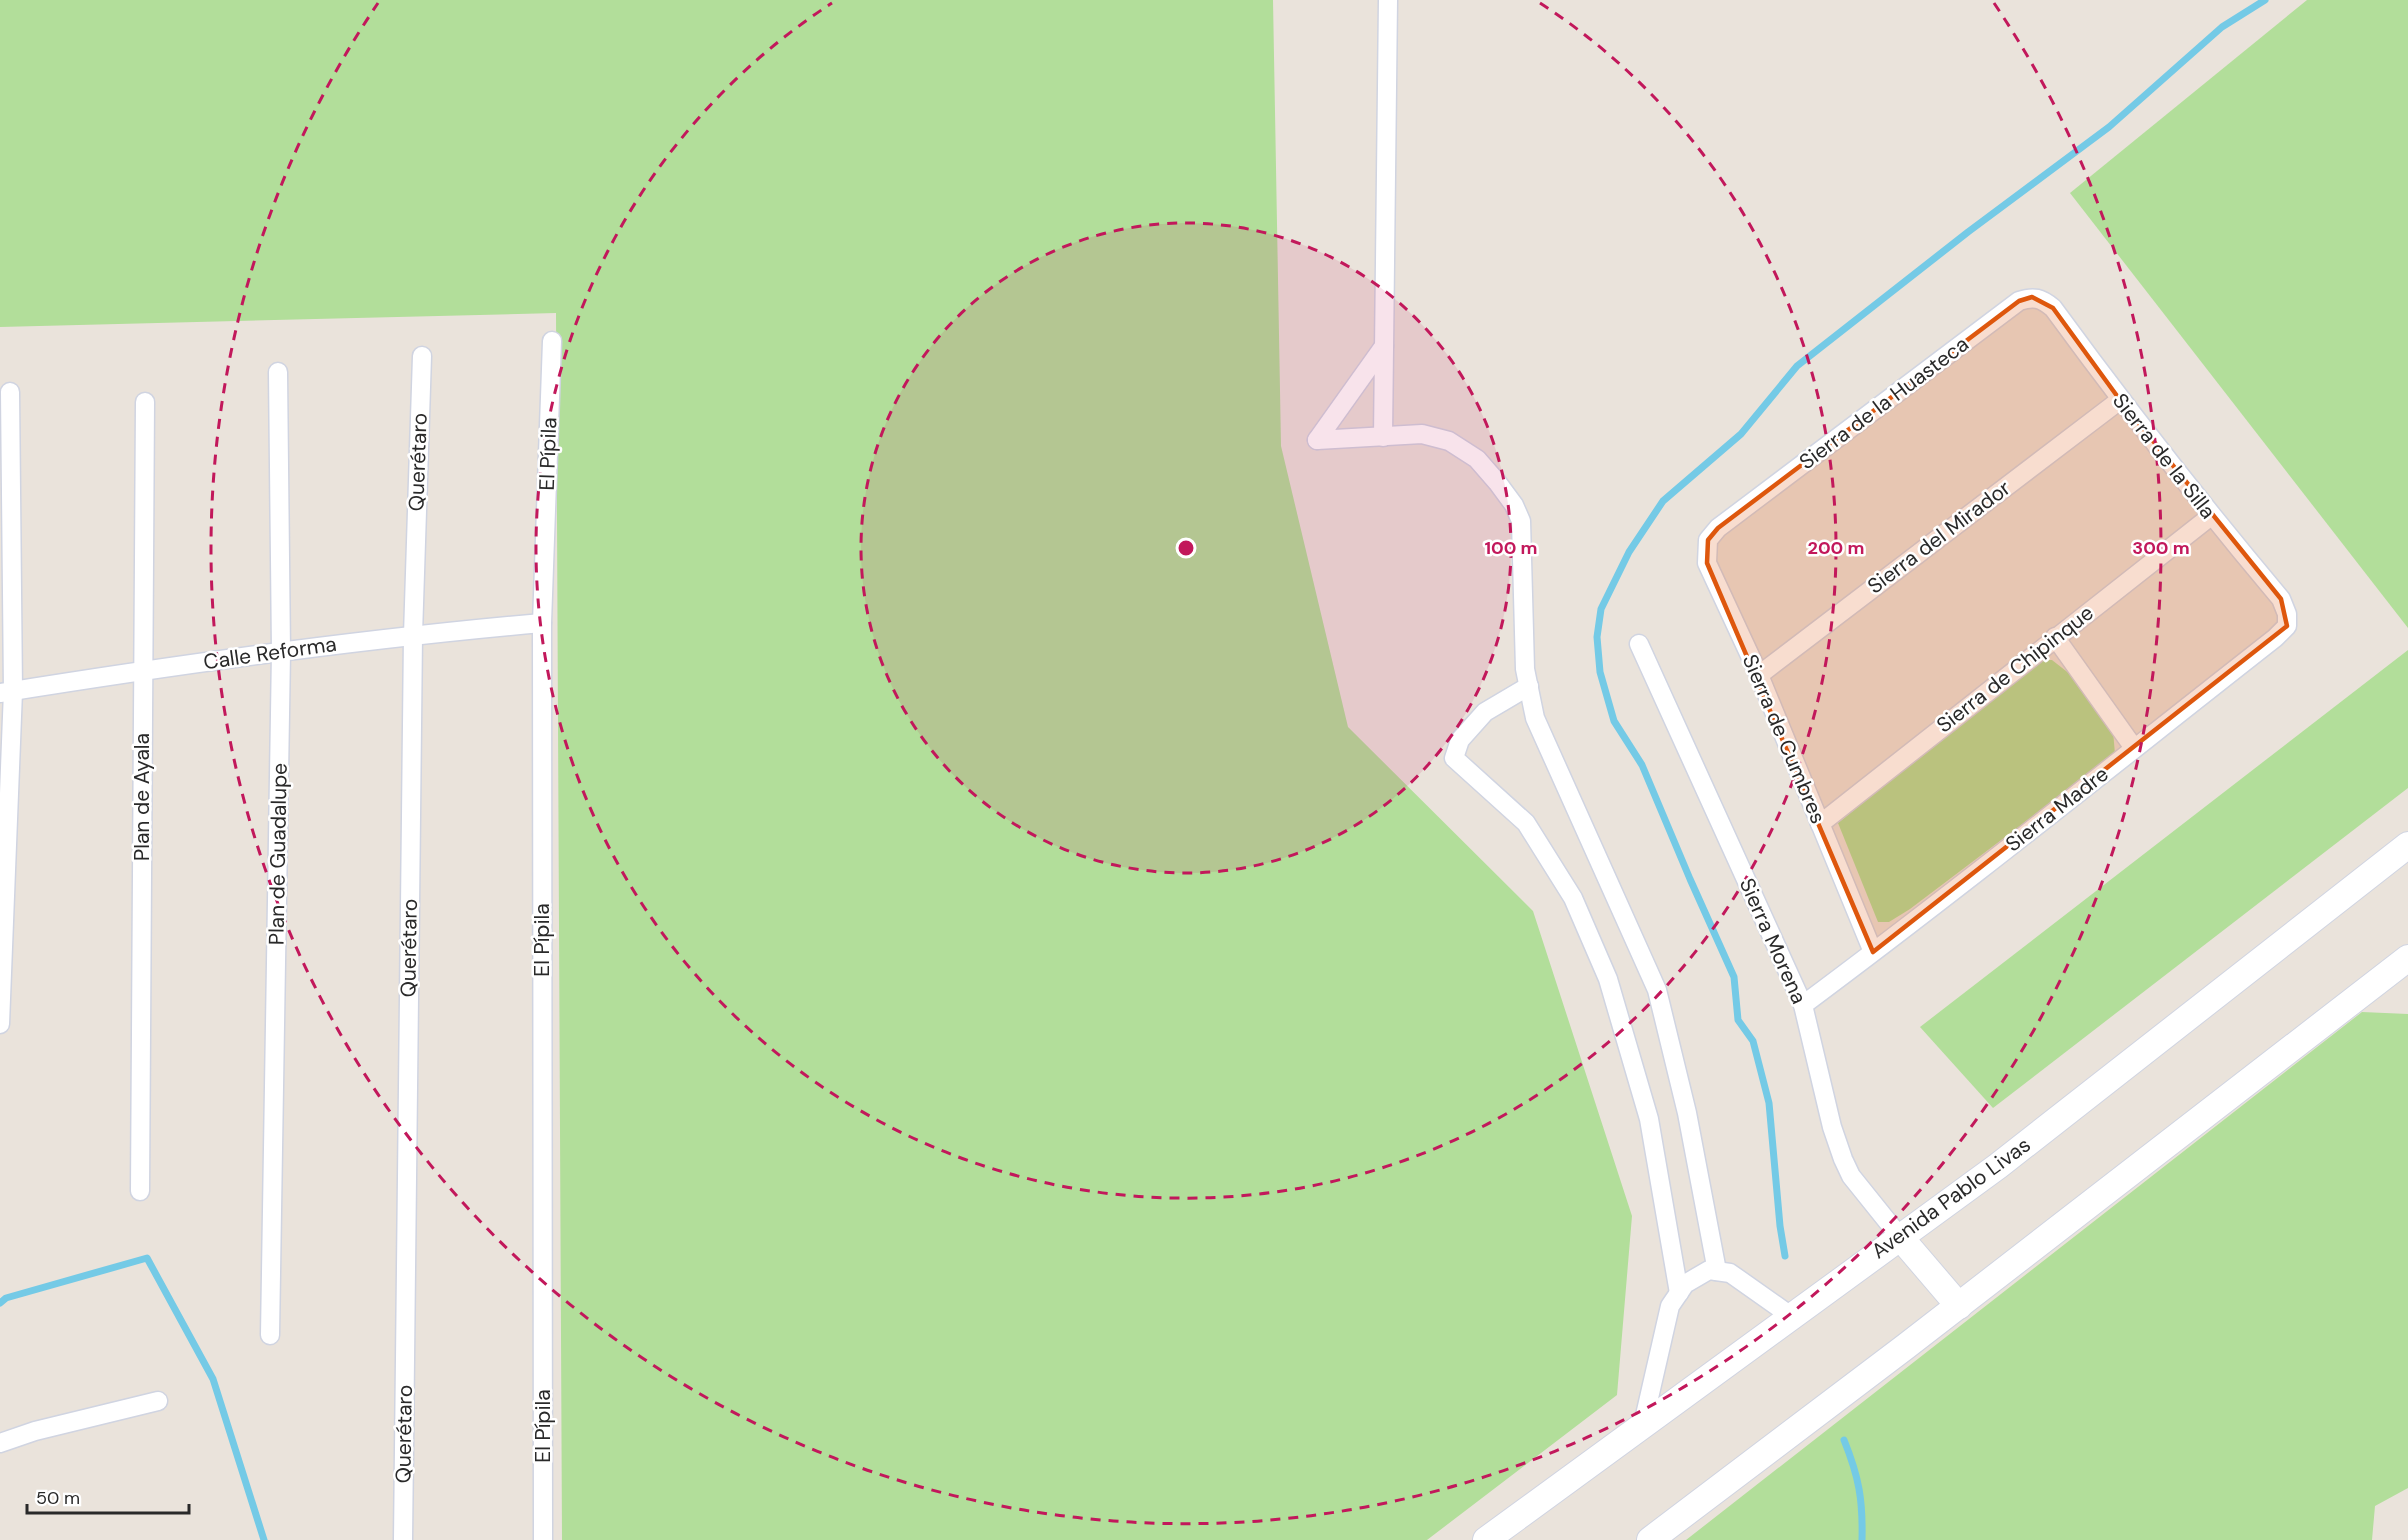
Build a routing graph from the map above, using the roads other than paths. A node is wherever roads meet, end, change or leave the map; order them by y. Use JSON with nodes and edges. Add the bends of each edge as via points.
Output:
{"nodes":[{"id":1,"x":1388,"y":0,"type":"edge"},
{"id":2,"x":2053,"y":308,"type":"joint"},
{"id":3,"x":552,"y":340,"type":"dead end"},
{"id":4,"x":1384,"y":346,"type":"junction"},
{"id":5,"x":422,"y":356,"type":"dead end"},
{"id":6,"x":278,"y":372,"type":"dead end"},
{"id":7,"x":10,"y":392,"type":"dead end"},
{"id":8,"x":2120,"y":400,"type":"junction"},
{"id":9,"x":145,"y":402,"type":"dead end"},
{"id":10,"x":1383,"y":437,"type":"junction"},
{"id":11,"x":2211,"y":516,"type":"junction"},
{"id":12,"x":1718,"y":528,"type":"joint"},
{"id":13,"x":2281,"y":599,"type":"joint"},
{"id":14,"x":542,"y":623,"type":"junction"},
{"id":15,"x":412,"y":634,"type":"junction"},
{"id":16,"x":2055,"y":637,"type":"junction"},
{"id":17,"x":1639,"y":644,"type":"dead end"},
{"id":18,"x":282,"y":651,"type":"junction"},
{"id":19,"x":143,"y":671,"type":"junction"},
{"id":20,"x":1758,"y":675,"type":"junction"},
{"id":21,"x":1529,"y":686,"type":"junction"},
{"id":22,"x":7,"y":692,"type":"edge"},
{"id":23,"x":2134,"y":748,"type":"junction"},
{"id":24,"x":1820,"y":824,"type":"junction"},
{"id":25,"x":2408,"y":845,"type":"edge"},
{"id":26,"x":1874,"y":952,"type":"junction"},
{"id":27,"x":2408,"y":958,"type":"edge"},
{"id":28,"x":1803,"y":1005,"type":"junction"},
{"id":29,"x":0,"y":1024,"type":"edge"},
{"id":30,"x":140,"y":1191,"type":"dead end"},
{"id":31,"x":1900,"y":1237,"type":"junction"},
{"id":32,"x":1717,"y":1271,"type":"junction"},
{"id":33,"x":1679,"y":1293,"type":"junction"},
{"id":34,"x":1959,"y":1306,"type":"junction"},
{"id":35,"x":1791,"y":1316,"type":"junction"},
{"id":36,"x":270,"y":1335,"type":"dead end"},
{"id":37,"x":158,"y":1401,"type":"dead end"},
{"id":38,"x":1643,"y":1424,"type":"junction"},
{"id":39,"x":0,"y":1443,"type":"edge"},
{"id":40,"x":403,"y":1540,"type":"edge"},
{"id":41,"x":543,"y":1540,"type":"edge"},
{"id":42,"x":1486,"y":1540,"type":"edge"},
{"id":43,"x":1650,"y":1540,"type":"edge"}],
"edges":[{"from":1,"to":4,"type":"street"},
{"from":2,"to":8,"type":"street","name":"Sierra de la Silla"},
{"from":2,"to":12,"type":"street","name":"Sierra de la Huasteca","via":[[2032,297],[2019,301]]},
{"from":3,"to":14,"type":"street","name":"El Pípila"},
{"from":4,"to":10,"type":"street"},
{"from":4,"to":10,"type":"street","via":[[1317,440]]},
{"from":5,"to":15,"type":"street","name":"Querétaro"},
{"from":6,"to":18,"type":"street","name":"Plan de Guadalupe"},
{"from":7,"to":22,"type":"street"},
{"from":8,"to":11,"type":"street","name":"Sierra de la Silla"},
{"from":8,"to":20,"type":"street","name":"Sierra del Mirador"},
{"from":9,"to":19,"type":"street","name":"Plan de Ayala"},
{"from":10,"to":21,"type":"street","via":[[1422,434],[1449,441],[1476,459],[1514,505],[1521,521],[1525,669]]},
{"from":11,"to":13,"type":"street","name":"Sierra de la Silla"},
{"from":11,"to":16,"type":"street","name":"Sierra de Chipinque"},
{"from":12,"to":20,"type":"street","name":"Sierra de Cumbres","via":[[1708,540],[1707,563]]},
{"from":13,"to":23,"type":"street","name":"Sierra Madre","via":[[2287,626]]},
{"from":14,"to":15,"type":"street","name":"Calle Reforma"},
{"from":14,"to":41,"type":"street","name":"El Pípila"},
{"from":15,"to":18,"type":"street","name":"Calle Reforma"},
{"from":15,"to":40,"type":"street","name":"Querétaro"},
{"from":16,"to":23,"type":"street"},
{"from":16,"to":24,"type":"street","name":"Sierra de Chipinque"},
{"from":17,"to":28,"type":"street","name":"Sierra Morena"},
{"from":18,"to":19,"type":"street","name":"Calle Reforma"},
{"from":18,"to":36,"type":"street","name":"Plan de Guadalupe"},
{"from":19,"to":22,"type":"street","name":"Calle Reforma"},
{"from":19,"to":30,"type":"street","name":"Plan de Ayala"},
{"from":20,"to":24,"type":"street","name":"Sierra de Cumbres"},
{"from":21,"to":32,"type":"street","via":[[1535,718],[1657,990],[1687,1113]]},
{"from":21,"to":33,"type":"street","via":[[1485,712],[1460,740],[1454,758],[1526,823],[1573,898],[1603,969],[1649,1119]]},
{"from":22,"to":29,"type":"street"},
{"from":23,"to":26,"type":"street","name":"Sierra Madre"},
{"from":24,"to":26,"type":"street","name":"Sierra de Cumbres"},
{"from":25,"to":31,"type":"main road","name":"Avenida Pablo Livas","via":[[1998,1166]]},
{"from":26,"to":28,"type":"street","name":"Sierra Madre"},
{"from":27,"to":34,"type":"main road"},
{"from":28,"to":31,"type":"street","name":"Sierra Morena","via":[[1838,1148],[1851,1176]]},
{"from":31,"to":34,"type":"main road"},
{"from":31,"to":35,"type":"main road","name":"Avenida Pablo Livas"},
{"from":32,"to":33,"type":"street","via":[[1709,1270],[1685,1284]]},
{"from":32,"to":35,"type":"street","via":[[1730,1273]]},
{"from":33,"to":38,"type":"street","via":[[1670,1306]]},
{"from":34,"to":43,"type":"main road"},
{"from":35,"to":38,"type":"main road","name":"Avenida Pablo Livas"},
{"from":37,"to":39,"type":"street"},
{"from":38,"to":42,"type":"main road","name":"Avenida Pablo Livas"}]}
